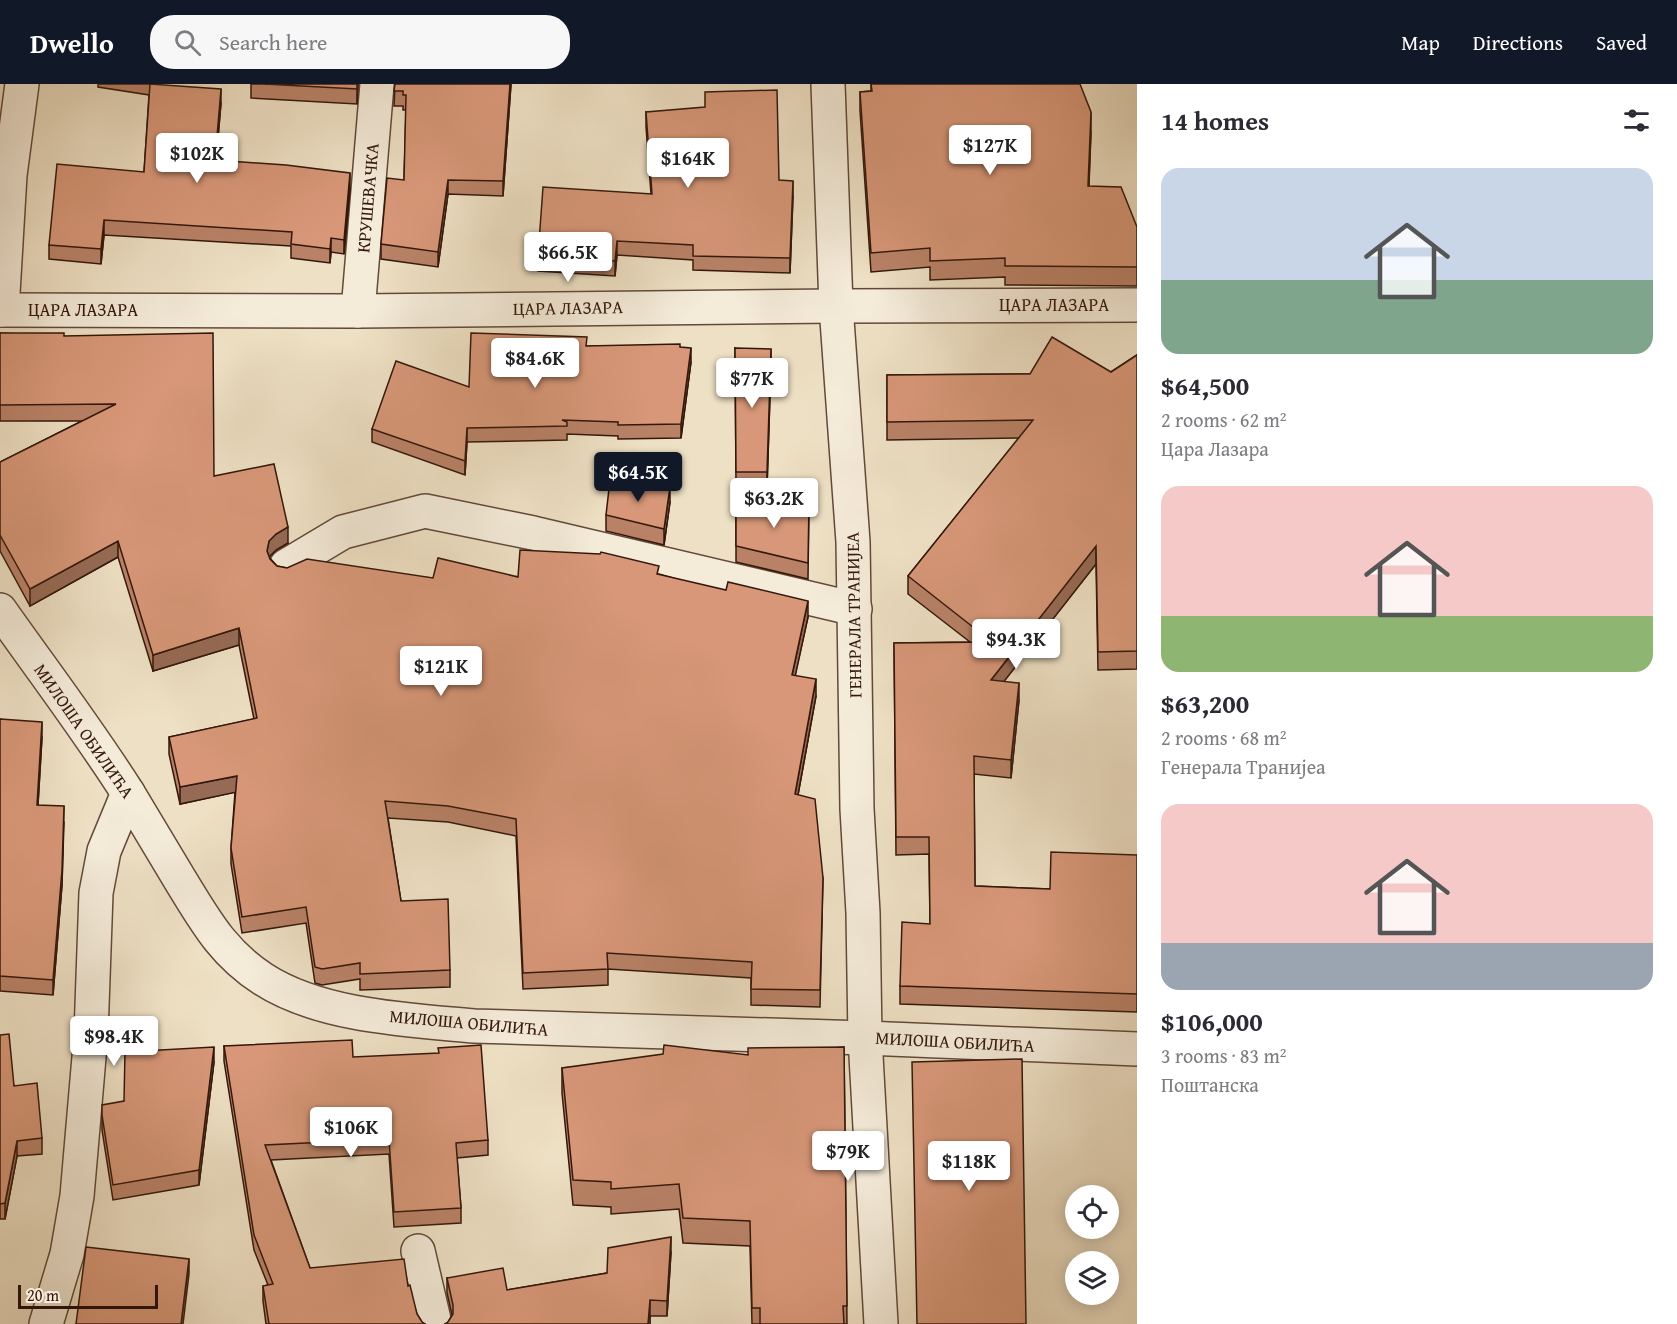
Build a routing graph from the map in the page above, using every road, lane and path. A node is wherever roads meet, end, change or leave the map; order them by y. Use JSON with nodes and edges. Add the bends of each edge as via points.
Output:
{"nodes":[{"id":1,"x":22,"y":84,"type":"edge"},
{"id":2,"x":377,"y":84,"type":"edge"},
{"id":3,"x":828,"y":84,"type":"edge"},
{"id":4,"x":1137,"y":305,"type":"edge"},
{"id":5,"x":836,"y":306,"type":"junction"},
{"id":6,"x":1,"y":310,"type":"edge"},
{"id":7,"x":358,"y":311,"type":"junction"},
{"id":8,"x":286,"y":566,"type":"edge"},
{"id":9,"x":855,"y":609,"type":"junction"},
{"id":10,"x":0,"y":610,"type":"edge"},
{"id":11,"x":128,"y":793,"type":"junction"},
{"id":12,"x":866,"y":1038,"type":"junction"},
{"id":13,"x":1137,"y":1049,"type":"edge"},
{"id":14,"x":418,"y":1251,"type":"dead end"},
{"id":15,"x":46,"y":1324,"type":"edge"},
{"id":16,"x":435,"y":1324,"type":"edge"},
{"id":17,"x":881,"y":1324,"type":"edge"}],
"edges":[{"from":1,"to":6,"type":"street","via":[[10,175]]},
{"from":2,"to":7,"type":"street","name":"КРУШЕВАЧКА"},
{"from":3,"to":5,"type":"street","name":"ГЕНЕРАЛА ТРАНИЈЕА"},
{"from":4,"to":5,"type":"street","name":"ЦАРА ЛАЗАРА"},
{"from":5,"to":7,"type":"street","name":"ЦАРА ЛАЗАРА"},
{"from":5,"to":9,"type":"street","name":"ГЕНЕРАЛА ТРАНИЈЕА"},
{"from":6,"to":7,"type":"street","name":"ЦАРА ЛАЗАРА"},
{"from":8,"to":9,"type":"street","via":[[343,532],[425,511]]},
{"from":9,"to":12,"type":"street","name":"ГЕНЕРАЛА ТРАНИЈЕА"},
{"from":10,"to":11,"type":"street","name":"МИЛОША ОБИЛИЋА"},
{"from":11,"to":12,"type":"street","name":"МИЛОША ОБИЛИЋА","via":[[208,927],[225,947],[263,979],[316,1003],[397,1018],[474,1026]]},
{"from":11,"to":15,"type":"street","via":[[104,851],[96,893],[91,1034],[77,1196],[67,1254]]},
{"from":12,"to":13,"type":"street","name":"МИЛОША ОБИЛИЋА"},
{"from":12,"to":17,"type":"street","name":"ГЕНЕРАЛА ТРАНИЈЕА"},
{"from":14,"to":16,"type":"street"}]}
